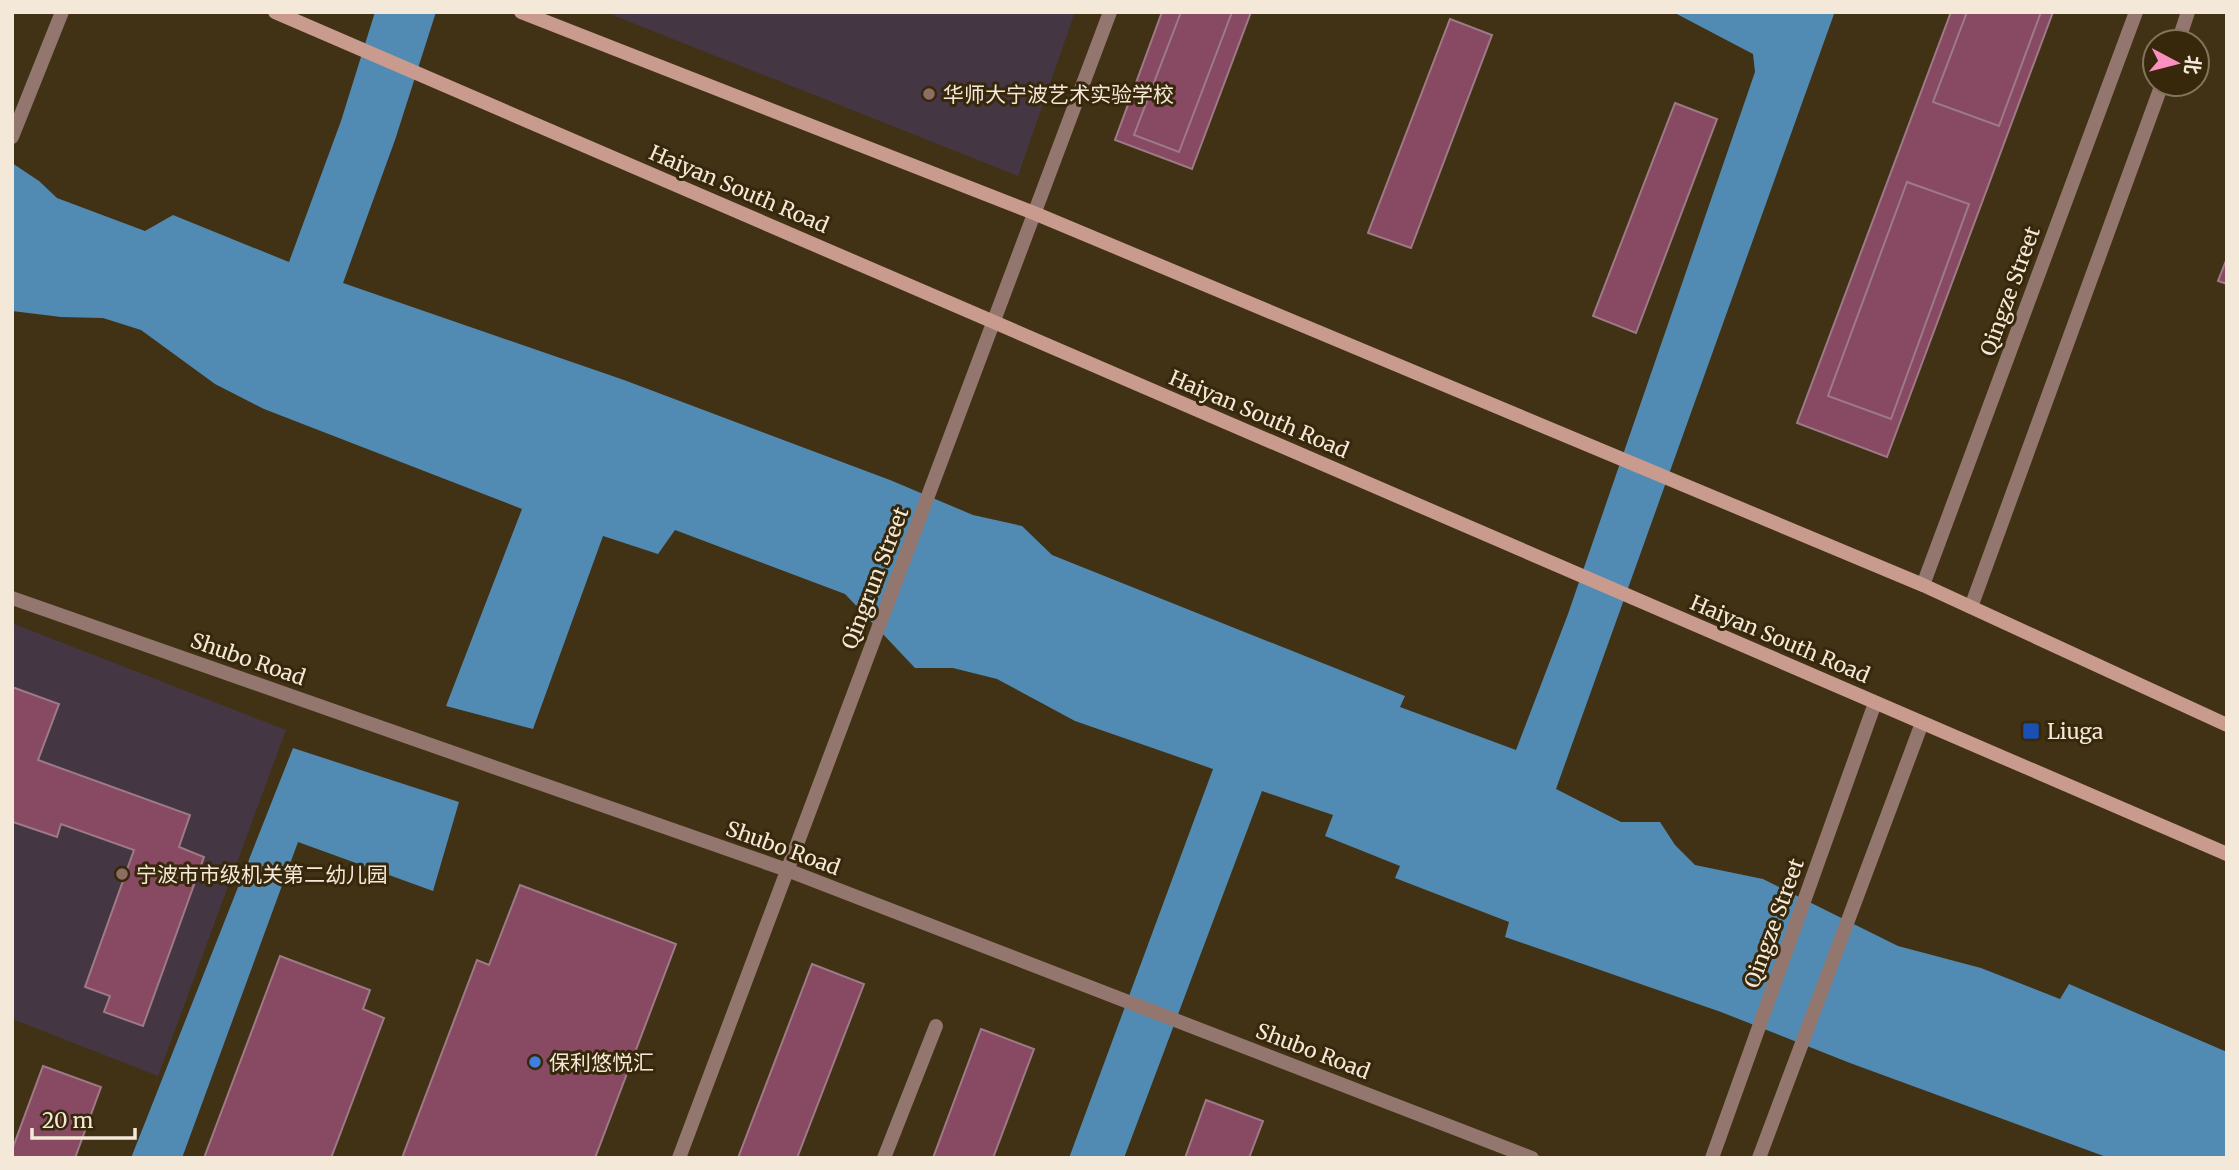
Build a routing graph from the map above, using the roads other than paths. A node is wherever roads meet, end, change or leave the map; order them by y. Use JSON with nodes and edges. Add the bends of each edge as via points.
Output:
{"nodes":[{"id":1,"x":62,"y":12,"type":"edge"},
{"id":2,"x":275,"y":12,"type":"edge"},
{"id":3,"x":521,"y":12,"type":"edge"},
{"id":4,"x":1110,"y":12,"type":"edge"},
{"id":5,"x":2136,"y":12,"type":"edge"},
{"id":6,"x":2157,"y":98,"type":"edge"},
{"id":7,"x":12,"y":137,"type":"edge"},
{"id":8,"x":1034,"y":213,"type":"junction"},
{"id":9,"x":993,"y":322,"type":"junction"},
{"id":10,"x":1923,"y":585,"type":"junction"},
{"id":11,"x":12,"y":598,"type":"edge"},
{"id":12,"x":1971,"y":607,"type":"junction"},
{"id":13,"x":1875,"y":703,"type":"junction"},
{"id":14,"x":1922,"y":723,"type":"junction"},
{"id":15,"x":2227,"y":725,"type":"edge"},
{"id":16,"x":2227,"y":854,"type":"edge"},
{"id":17,"x":787,"y":870,"type":"junction"},
{"id":18,"x":936,"y":1026,"type":"dead end"},
{"id":19,"x":679,"y":1158,"type":"edge"},
{"id":20,"x":884,"y":1158,"type":"edge"},
{"id":21,"x":1532,"y":1158,"type":"edge"},
{"id":22,"x":1712,"y":1158,"type":"edge"},
{"id":23,"x":1759,"y":1158,"type":"edge"}],
"edges":[{"from":1,"to":7,"type":"street"},
{"from":2,"to":9,"type":"main road","name":"Haiyan South Road"},
{"from":3,"to":8,"type":"main road"},
{"from":4,"to":8,"type":"street","name":"Qingrun Street"},
{"from":5,"to":10,"type":"street","name":"Qingze Street"},
{"from":6,"to":12,"type":"street"},
{"from":8,"to":9,"type":"street","name":"Qingrun Street"},
{"from":8,"to":10,"type":"main road"},
{"from":9,"to":13,"type":"main road","name":"Haiyan South Road"},
{"from":9,"to":17,"type":"street","name":"Qingrun Street"},
{"from":10,"to":12,"type":"main road"},
{"from":11,"to":17,"type":"street","name":"Shubo Road"},
{"from":12,"to":15,"type":"main road"},
{"from":13,"to":14,"type":"main road","name":"Haiyan South Road"},
{"from":13,"to":22,"type":"street","name":"Qingze Street"},
{"from":14,"to":16,"type":"main road","name":"Haiyan South Road"},
{"from":14,"to":23,"type":"street"},
{"from":17,"to":19,"type":"street","name":"Qingrun Street"},
{"from":17,"to":21,"type":"street","name":"Shubo Road"},
{"from":18,"to":20,"type":"street"}]}
